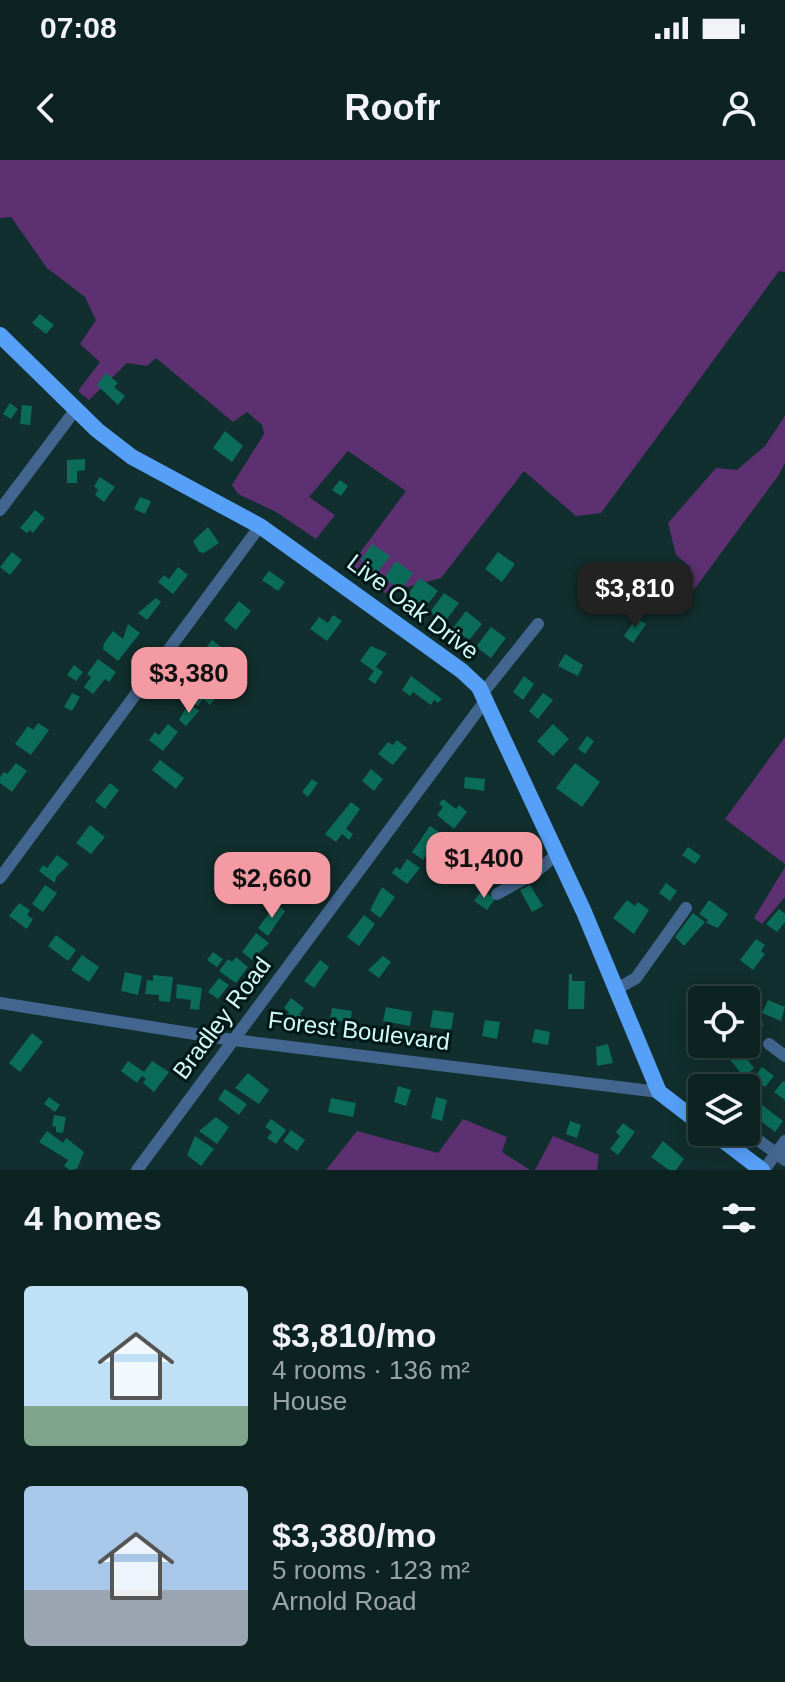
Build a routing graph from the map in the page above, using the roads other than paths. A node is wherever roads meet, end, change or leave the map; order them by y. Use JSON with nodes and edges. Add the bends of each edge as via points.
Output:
{"nodes":[{"id":1,"x":0,"y":335,"type":"edge"},
{"id":2,"x":76,"y":409,"type":"junction"},
{"id":3,"x":0,"y":510,"type":"edge"},
{"id":4,"x":260,"y":526,"type":"junction"},
{"id":5,"x":538,"y":624,"type":"dead end"},
{"id":6,"x":484,"y":698,"type":"junction"},
{"id":7,"x":557,"y":854,"type":"junction"},
{"id":8,"x":0,"y":878,"type":"edge"},
{"id":9,"x":497,"y":894,"type":"dead end"},
{"id":10,"x":686,"y":908,"type":"dead end"},
{"id":11,"x":617,"y":989,"type":"junction"},
{"id":12,"x":0,"y":1003,"type":"edge"},
{"id":13,"x":233,"y":1040,"type":"junction"},
{"id":14,"x":769,"y":1044,"type":"dead end"},
{"id":15,"x":785,"y":1056,"type":"edge"},
{"id":16,"x":659,"y":1092,"type":"junction"},
{"id":17,"x":688,"y":1114,"type":"edge"},
{"id":18,"x":785,"y":1141,"type":"edge"},
{"id":19,"x":760,"y":1142,"type":"edge"},
{"id":20,"x":731,"y":1146,"type":"edge"},
{"id":21,"x":780,"y":1157,"type":"edge"},
{"id":22,"x":137,"y":1170,"type":"edge"},
{"id":23,"x":763,"y":1170,"type":"edge"}],
"edges":[{"from":1,"to":2,"type":"main road","name":"Live Oak Drive"},
{"from":2,"to":3,"type":"street"},
{"from":2,"to":4,"type":"main road","name":"Live Oak Drive","via":[[132,457]]},
{"from":4,"to":6,"type":"main road","name":"Live Oak Drive","via":[[462,671]]},
{"from":4,"to":8,"type":"street"},
{"from":5,"to":6,"type":"street","name":"Bradley Road"},
{"from":6,"to":7,"type":"main road","name":"Live Oak Drive"},
{"from":6,"to":13,"type":"street","name":"Bradley Road"},
{"from":7,"to":9,"type":"street"},
{"from":7,"to":11,"type":"main road","name":"Live Oak Drive"},
{"from":10,"to":11,"type":"street","via":[[636,978]]},
{"from":11,"to":16,"type":"main road","name":"Live Oak Drive"},
{"from":12,"to":13,"type":"street","name":"Forest Boulevard"},
{"from":13,"to":16,"type":"street","name":"Forest Boulevard"},
{"from":13,"to":22,"type":"street","name":"Bradley Road"},
{"from":14,"to":15,"type":"street"},
{"from":16,"to":17,"type":"main road"},
{"from":18,"to":21,"type":"street"},
{"from":19,"to":21,"type":"street"},
{"from":20,"to":23,"type":"main road"},
{"from":21,"to":23,"type":"street"}]}
